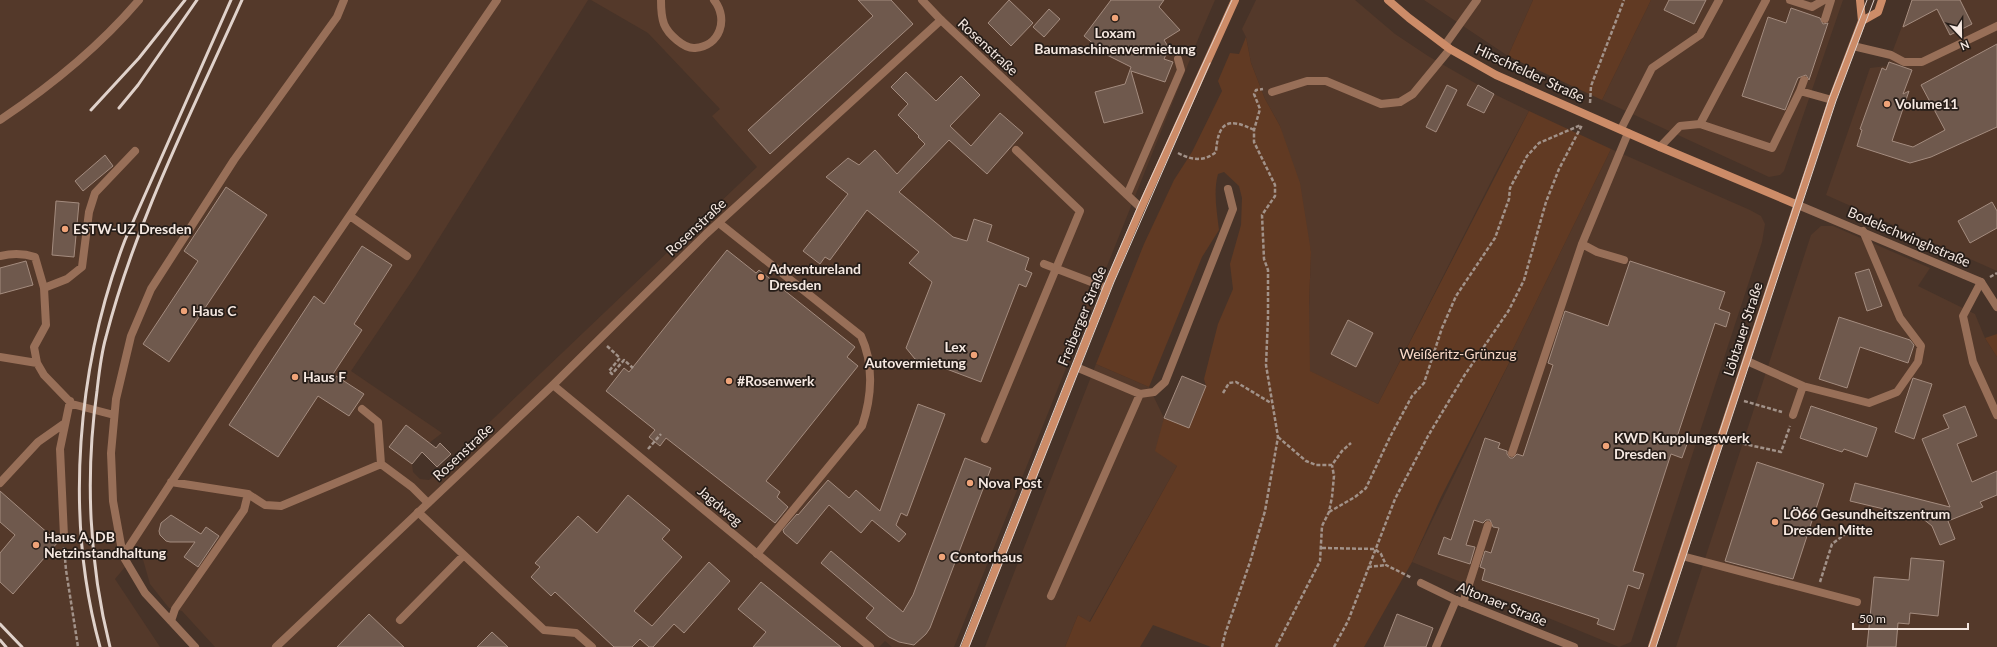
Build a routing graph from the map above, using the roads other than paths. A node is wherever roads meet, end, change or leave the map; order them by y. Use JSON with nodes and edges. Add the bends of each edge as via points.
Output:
{"nodes":[{"id":1,"x":138,"y":0,"type":"edge"},
{"id":2,"x":344,"y":0,"type":"edge"},
{"id":3,"x":497,"y":0,"type":"edge"},
{"id":4,"x":661,"y":0,"type":"edge"},
{"id":5,"x":714,"y":0,"type":"edge"},
{"id":6,"x":922,"y":0,"type":"edge"},
{"id":7,"x":1235,"y":0,"type":"edge"},
{"id":8,"x":1388,"y":0,"type":"edge"},
{"id":9,"x":1477,"y":0,"type":"edge"},
{"id":10,"x":1718,"y":0,"type":"edge"},
{"id":11,"x":1766,"y":0,"type":"edge"},
{"id":12,"x":1790,"y":0,"type":"edge"},
{"id":13,"x":1824,"y":0,"type":"edge"},
{"id":14,"x":1831,"y":0,"type":"edge"},
{"id":15,"x":1860,"y":0,"type":"edge"},
{"id":16,"x":1882,"y":0,"type":"edge"},
{"id":17,"x":1825,"y":19,"type":"dead end"},
{"id":18,"x":941,"y":20,"type":"junction"},
{"id":19,"x":1862,"y":21,"type":"junction"},
{"id":20,"x":1997,"y":26,"type":"edge"},
{"id":21,"x":1853,"y":46,"type":"junction"},
{"id":22,"x":1448,"y":47,"type":"junction"},
{"id":23,"x":1178,"y":58,"type":"dead end"},
{"id":24,"x":1804,"y":80,"type":"dead end"},
{"id":25,"x":1800,"y":91,"type":"junction"},
{"id":26,"x":1272,"y":92,"type":"dead end"},
{"id":27,"x":1832,"y":100,"type":"junction"},
{"id":28,"x":0,"y":120,"type":"edge"},
{"id":29,"x":1700,"y":124,"type":"junction"},
{"id":30,"x":1624,"y":131,"type":"junction"},
{"id":31,"x":1660,"y":147,"type":"junction"},
{"id":32,"x":1016,"y":150,"type":"dead end"},
{"id":33,"x":135,"y":151,"type":"dead end"},
{"id":34,"x":1228,"y":189,"type":"dead end"},
{"id":35,"x":1127,"y":195,"type":"junction"},
{"id":36,"x":1798,"y":205,"type":"junction"},
{"id":37,"x":1141,"y":208,"type":"junction"},
{"id":38,"x":350,"y":216,"type":"junction"},
{"id":39,"x":719,"y":223,"type":"junction"},
{"id":40,"x":1863,"y":231,"type":"junction"},
{"id":41,"x":1582,"y":244,"type":"junction"},
{"id":42,"x":0,"y":256,"type":"edge"},
{"id":43,"x":407,"y":256,"type":"dead end"},
{"id":44,"x":1624,"y":260,"type":"dead end"},
{"id":45,"x":1044,"y":264,"type":"dead end"},
{"id":46,"x":1057,"y":269,"type":"junction"},
{"id":47,"x":1981,"y":282,"type":"junction"},
{"id":48,"x":44,"y":288,"type":"junction"},
{"id":49,"x":1107,"y":288,"type":"junction"},
{"id":50,"x":1997,"y":307,"type":"edge"},
{"id":51,"x":0,"y":357,"type":"edge"},
{"id":52,"x":1747,"y":361,"type":"junction"},
{"id":53,"x":38,"y":363,"type":"junction"},
{"id":54,"x":1076,"y":367,"type":"junction"},
{"id":55,"x":553,"y":385,"type":"junction"},
{"id":56,"x":1803,"y":386,"type":"junction"},
{"id":57,"x":1140,"y":394,"type":"junction"},
{"id":58,"x":70,"y":401,"type":"junction"},
{"id":59,"x":362,"y":410,"type":"dead end"},
{"id":60,"x":114,"y":415,"type":"junction"},
{"id":61,"x":1793,"y":415,"type":"road end"},
{"id":62,"x":1997,"y":415,"type":"edge"},
{"id":63,"x":64,"y":423,"type":"junction"},
{"id":64,"x":985,"y":439,"type":"dead end"},
{"id":65,"x":1512,"y":452,"type":"dead end"},
{"id":66,"x":381,"y":464,"type":"junction"},
{"id":67,"x":171,"y":482,"type":"junction"},
{"id":68,"x":0,"y":483,"type":"edge"},
{"id":69,"x":248,"y":494,"type":"junction"},
{"id":70,"x":428,"y":503,"type":"junction"},
{"id":71,"x":418,"y":512,"type":"junction"},
{"id":72,"x":1488,"y":525,"type":"dead end"},
{"id":73,"x":64,"y":536,"type":"road end"},
{"id":74,"x":757,"y":554,"type":"junction"},
{"id":75,"x":123,"y":556,"type":"junction"},
{"id":76,"x":463,"y":556,"type":"junction"},
{"id":77,"x":1682,"y":556,"type":"junction"},
{"id":78,"x":1421,"y":583,"type":"road end"},
{"id":79,"x":1051,"y":596,"type":"dead end"},
{"id":80,"x":1459,"y":602,"type":"junction"},
{"id":81,"x":1857,"y":602,"type":"dead end"},
{"id":82,"x":400,"y":620,"type":"dead end"},
{"id":83,"x":170,"y":621,"type":"junction"},
{"id":84,"x":195,"y":647,"type":"edge"},
{"id":85,"x":276,"y":647,"type":"edge"},
{"id":86,"x":592,"y":647,"type":"edge"},
{"id":87,"x":870,"y":647,"type":"edge"},
{"id":88,"x":965,"y":647,"type":"edge"},
{"id":89,"x":1436,"y":647,"type":"edge"},
{"id":90,"x":1574,"y":647,"type":"edge"},
{"id":91,"x":1652,"y":647,"type":"edge"}],
"edges":[{"from":1,"to":28,"type":"street","via":[[117,25],[81,58],[34,98]]},
{"from":2,"to":60,"type":"street","via":[[337,17],[234,160],[151,289],[131,336]]},
{"from":3,"to":38,"type":"street"},
{"from":4,"to":5,"type":"street","via":[[660,10],[665,26],[680,43],[693,48],[706,45],[717,34],[722,22],[722,12]]},
{"from":6,"to":18,"type":"street"},
{"from":7,"to":37,"type":"street","name":"Freiberger Straße"},
{"from":8,"to":22,"type":"street","name":"Hirschfelder Straße"},
{"from":9,"to":22,"type":"street"},
{"from":10,"to":30,"type":"street","via":[[1700,35],[1652,68]]},
{"from":11,"to":29,"type":"street"},
{"from":12,"to":13,"type":"street","via":[[1811,11]]},
{"from":14,"to":17,"type":"street"},
{"from":15,"to":19,"type":"street","name":"Löbtauer Straße"},
{"from":16,"to":19,"type":"street","via":[[1878,12]]},
{"from":18,"to":35,"type":"street","name":"Rosenstraße"},
{"from":18,"to":39,"type":"street","name":"Rosenstraße"},
{"from":19,"to":21,"type":"street","name":"Löbtauer Straße"},
{"from":20,"to":21,"type":"street","via":[[1922,62],[1904,62],[1891,55]]},
{"from":21,"to":27,"type":"street","name":"Löbtauer Straße"},
{"from":22,"to":26,"type":"street","via":[[1413,94],[1400,102],[1381,104],[1326,80],[1307,81]]},
{"from":22,"to":30,"type":"street","name":"Hirschfelder Straße","via":[[1496,75]]},
{"from":23,"to":35,"type":"street","via":[[1181,70]]},
{"from":24,"to":25,"type":"street"},
{"from":25,"to":27,"type":"street"},
{"from":25,"to":29,"type":"street","via":[[1772,148]]},
{"from":27,"to":36,"type":"street","name":"Löbtauer Straße"},
{"from":29,"to":31,"type":"street","via":[[1680,126]]},
{"from":30,"to":31,"type":"street","name":"Hirschfelder Straße"},
{"from":30,"to":41,"type":"street"},
{"from":31,"to":36,"type":"street","name":"Hirschfelder Straße"},
{"from":32,"to":46,"type":"street","via":[[1080,211]]},
{"from":33,"to":48,"type":"street","via":[[95,193],[89,212],[82,267],[67,279]]},
{"from":34,"to":57,"type":"street","via":[[1232,209],[1165,382],[1154,392]]},
{"from":35,"to":37,"type":"street","name":"Rosenstraße"},
{"from":36,"to":40,"type":"street","name":"Bodelschwinghstraße"},
{"from":36,"to":52,"type":"street","name":"Löbtauer Straße"},
{"from":37,"to":49,"type":"street","name":"Freiberger Straße"},
{"from":38,"to":43,"type":"street"},
{"from":38,"to":67,"type":"street"},
{"from":39,"to":55,"type":"street","name":"Rosenstraße"},
{"from":39,"to":74,"type":"street","via":[[861,336],[870,365],[870,388],[862,426]]},
{"from":40,"to":47,"type":"street","name":"Bodelschwinghstraße"},
{"from":40,"to":56,"type":"street","via":[[1900,318],[1920,346],[1918,362],[1897,392],[1869,403]]},
{"from":41,"to":44,"type":"street","via":[[1597,252]]},
{"from":41,"to":65,"type":"street"},
{"from":42,"to":48,"type":"street","via":[[14,253],[35,257]]},
{"from":45,"to":46,"type":"street"},
{"from":46,"to":49,"type":"street"},
{"from":46,"to":64,"type":"street"},
{"from":47,"to":50,"type":"street","name":"Bodelschwinghstraße"},
{"from":47,"to":62,"type":"street","via":[[1963,316],[1973,362]]},
{"from":48,"to":53,"type":"street","via":[[46,325],[34,347]]},
{"from":49,"to":54,"type":"street","name":"Freiberger Straße"},
{"from":51,"to":53,"type":"street"},
{"from":52,"to":56,"type":"street"},
{"from":52,"to":77,"type":"street","name":"Löbtauer Straße"},
{"from":53,"to":58,"type":"street","via":[[44,375]]},
{"from":54,"to":57,"type":"street"},
{"from":54,"to":88,"type":"street","name":"Freiberger Straße"},
{"from":55,"to":70,"type":"street","name":"Rosenstraße"},
{"from":55,"to":74,"type":"street","name":"Jagdweg"},
{"from":56,"to":61,"type":"street"},
{"from":57,"to":79,"type":"street"},
{"from":58,"to":60,"type":"street","via":[[78,406]]},
{"from":58,"to":63,"type":"street"},
{"from":59,"to":66,"type":"street","via":[[378,422]]},
{"from":60,"to":75,"type":"street","via":[[111,453],[113,501]]},
{"from":63,"to":68,"type":"street","via":[[38,442]]},
{"from":63,"to":73,"type":"street","via":[[60,449]]},
{"from":66,"to":69,"type":"street","via":[[281,506],[265,505]]},
{"from":66,"to":70,"type":"street","via":[[412,487]]},
{"from":67,"to":69,"type":"street"},
{"from":67,"to":75,"type":"street"},
{"from":69,"to":83,"type":"street","via":[[244,510],[175,609]]},
{"from":70,"to":71,"type":"street","name":"Rosenstraße"},
{"from":71,"to":76,"type":"street"},
{"from":71,"to":85,"type":"street","name":"Rosenstraße"},
{"from":72,"to":80,"type":"street"},
{"from":74,"to":87,"type":"street","name":"Jagdweg"},
{"from":75,"to":83,"type":"street","via":[[145,593]]},
{"from":76,"to":82,"type":"street"},
{"from":76,"to":86,"type":"street","via":[[544,630],[576,633]]},
{"from":77,"to":81,"type":"street"},
{"from":77,"to":91,"type":"street","name":"Löbtauer Straße"},
{"from":78,"to":80,"type":"street","name":"Altonaer Straße"},
{"from":80,"to":89,"type":"street"},
{"from":80,"to":90,"type":"street","name":"Altonaer Straße"},
{"from":83,"to":84,"type":"street"}]}
